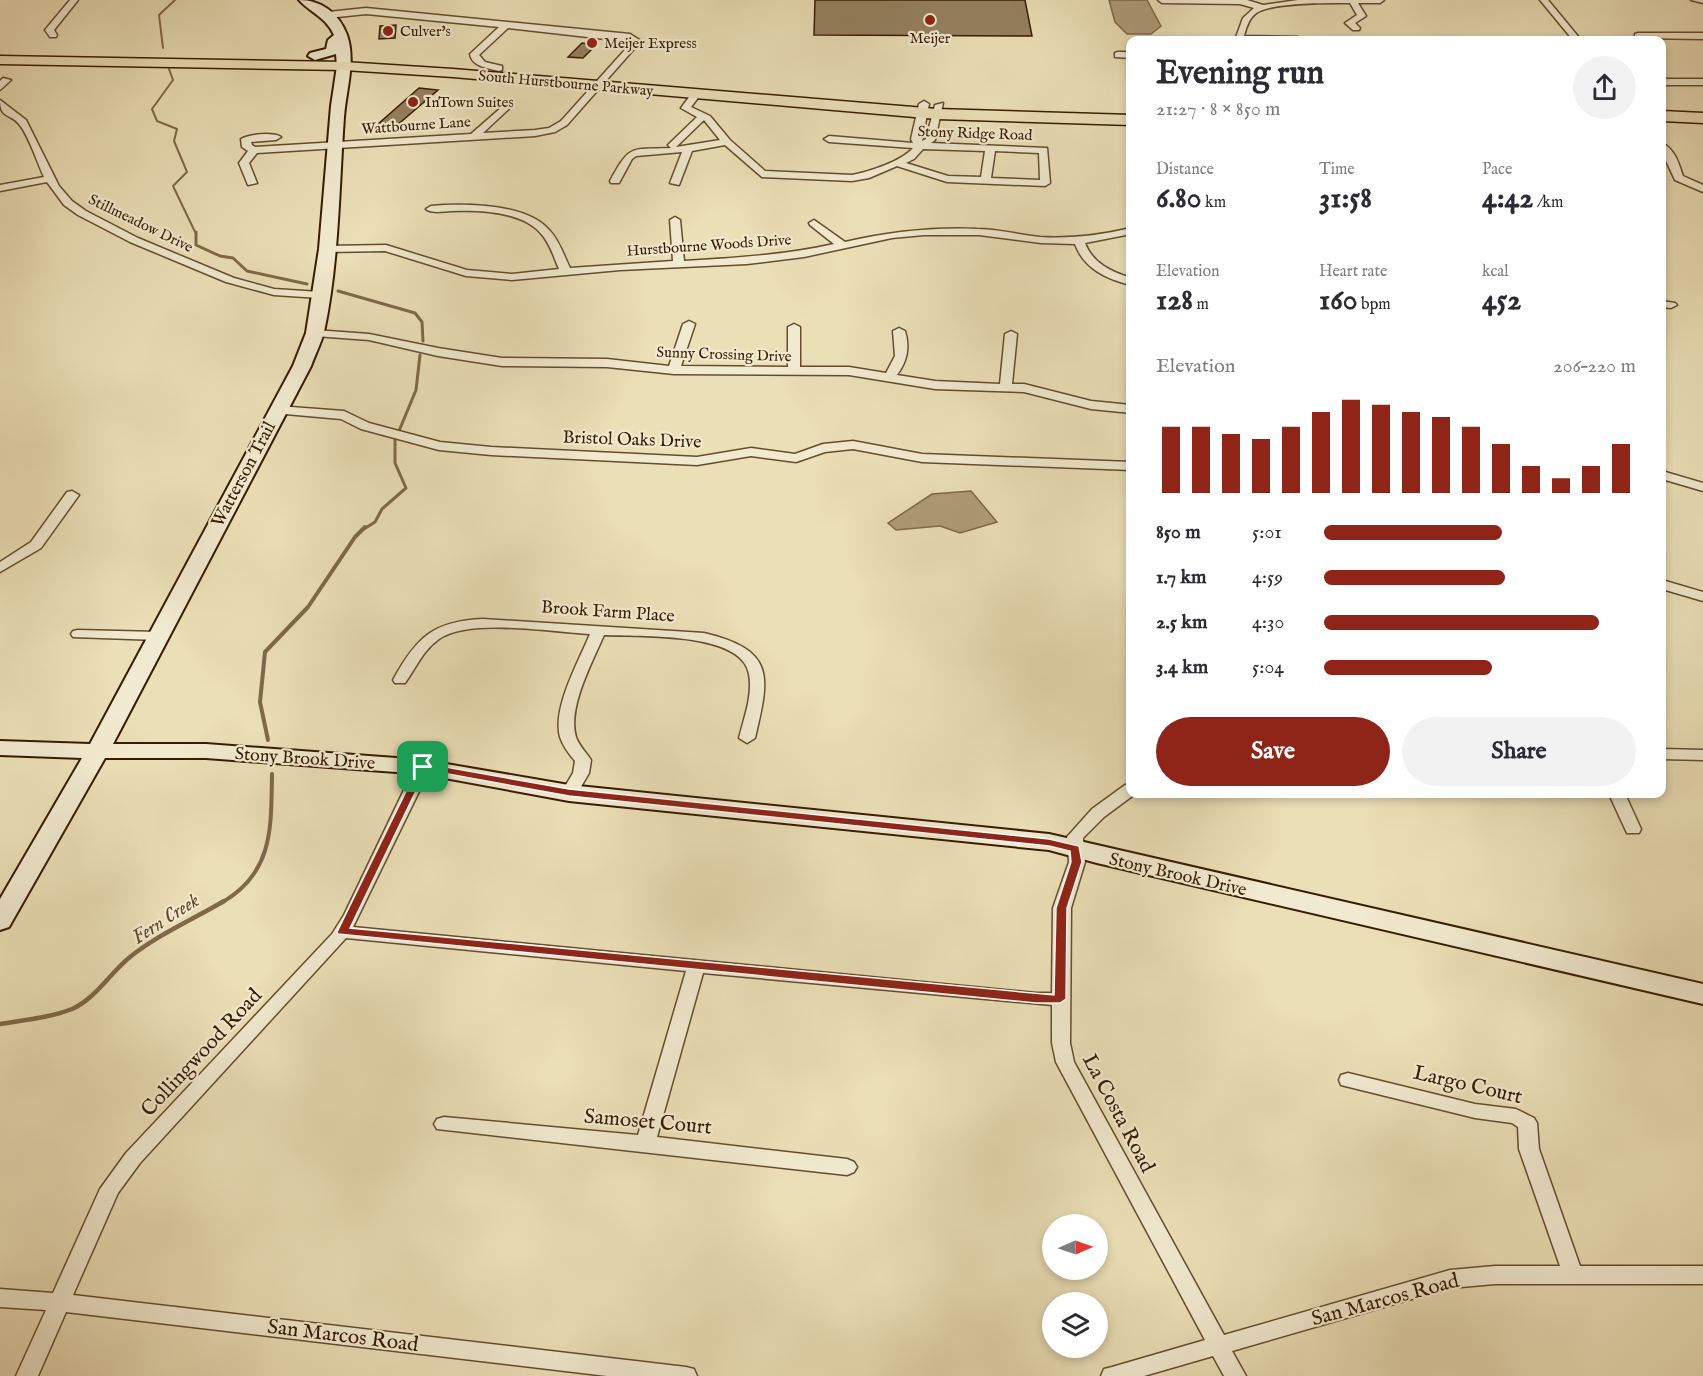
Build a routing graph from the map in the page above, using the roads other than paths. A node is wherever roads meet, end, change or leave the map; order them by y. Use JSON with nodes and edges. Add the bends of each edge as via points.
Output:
{"nodes":[{"id":1,"x":74,"y":0,"type":"edge"},
{"id":2,"x":306,"y":0,"type":"edge"},
{"id":3,"x":1162,"y":0,"type":"edge"},
{"id":4,"x":1352,"y":0,"type":"edge"},
{"id":5,"x":1380,"y":0,"type":"edge"},
{"id":6,"x":1544,"y":0,"type":"edge"},
{"id":7,"x":1695,"y":0,"type":"edge"},
{"id":8,"x":1703,"y":0,"type":"edge"},
{"id":9,"x":1262,"y":7,"type":"junction"},
{"id":10,"x":328,"y":15,"type":"junction"},
{"id":11,"x":507,"y":24,"type":"junction"},
{"id":12,"x":1356,"y":28,"type":"dead end"},
{"id":13,"x":53,"y":35,"type":"dead end"},
{"id":14,"x":1240,"y":36,"type":"edge"},
{"id":15,"x":1574,"y":36,"type":"edge"},
{"id":16,"x":1638,"y":36,"type":"dead end"},
{"id":17,"x":1703,"y":36,"type":"edge"},
{"id":18,"x":341,"y":37,"type":"junction"},
{"id":19,"x":0,"y":52,"type":"edge"},
{"id":20,"x":1118,"y":55,"type":"dead end"},
{"id":21,"x":1126,"y":55,"type":"edge"},
{"id":22,"x":315,"y":56,"type":"junction"},
{"id":23,"x":0,"y":60,"type":"edge"},
{"id":24,"x":344,"y":61,"type":"junction"},
{"id":25,"x":372,"y":68,"type":"junction"},
{"id":26,"x":499,"y":68,"type":"junction"},
{"id":27,"x":600,"y":82,"type":"junction"},
{"id":28,"x":1666,"y":82,"type":"edge"},
{"id":29,"x":1703,"y":82,"type":"edge"},
{"id":30,"x":342,"y":86,"type":"junction"},
{"id":31,"x":695,"y":95,"type":"junction"},
{"id":32,"x":0,"y":103,"type":"edge"},
{"id":33,"x":510,"y":103,"type":"dead end"},
{"id":34,"x":931,"y":109,"type":"junction"},
{"id":35,"x":1126,"y":111,"type":"edge"},
{"id":36,"x":704,"y":116,"type":"junction"},
{"id":37,"x":1666,"y":116,"type":"edge"},
{"id":38,"x":1703,"y":118,"type":"edge"},
{"id":39,"x":1126,"y":120,"type":"edge"},
{"id":40,"x":1666,"y":125,"type":"edge"},
{"id":41,"x":1703,"y":127,"type":"edge"},
{"id":42,"x":276,"y":137,"type":"dead end"},
{"id":43,"x":473,"y":137,"type":"junction"},
{"id":44,"x":829,"y":139,"type":"dead end"},
{"id":45,"x":727,"y":142,"type":"junction"},
{"id":46,"x":673,"y":145,"type":"dead end"},
{"id":47,"x":334,"y":146,"type":"junction"},
{"id":48,"x":920,"y":146,"type":"junction"},
{"id":49,"x":687,"y":149,"type":"junction"},
{"id":50,"x":990,"y":149,"type":"junction"},
{"id":51,"x":254,"y":150,"type":"junction"},
{"id":52,"x":1667,"y":159,"type":"edge"},
{"id":53,"x":896,"y":163,"type":"junction"},
{"id":54,"x":933,"y":163,"type":"dead end"},
{"id":55,"x":925,"y":174,"type":"junction"},
{"id":56,"x":49,"y":179,"type":"junction"},
{"id":57,"x":615,"y":181,"type":"dead end"},
{"id":58,"x":986,"y":181,"type":"junction"},
{"id":59,"x":252,"y":183,"type":"dead end"},
{"id":60,"x":675,"y":183,"type":"dead end"},
{"id":61,"x":0,"y":188,"type":"edge"},
{"id":62,"x":1703,"y":189,"type":"edge"},
{"id":63,"x":431,"y":209,"type":"dead end"},
{"id":64,"x":675,"y":220,"type":"dead end"},
{"id":65,"x":814,"y":223,"type":"dead end"},
{"id":66,"x":1126,"y":232,"type":"edge"},
{"id":67,"x":1078,"y":242,"type":"junction"},
{"id":68,"x":842,"y":245,"type":"junction"},
{"id":69,"x":327,"y":249,"type":"junction"},
{"id":70,"x":680,"y":263,"type":"junction"},
{"id":71,"x":566,"y":272,"type":"junction"},
{"id":72,"x":1126,"y":280,"type":"edge"},
{"id":73,"x":320,"y":295,"type":"junction"},
{"id":74,"x":689,"y":324,"type":"dead end"},
{"id":75,"x":794,"y":327,"type":"dead end"},
{"id":76,"x":899,"y":331,"type":"dead end"},
{"id":77,"x":315,"y":333,"type":"junction"},
{"id":78,"x":1011,"y":334,"type":"dead end"},
{"id":79,"x":674,"y":370,"type":"junction"},
{"id":80,"x":794,"y":372,"type":"junction"},
{"id":81,"x":888,"y":378,"type":"junction"},
{"id":82,"x":1006,"y":386,"type":"junction"},
{"id":83,"x":1126,"y":408,"type":"edge"},
{"id":84,"x":278,"y":410,"type":"junction"},
{"id":85,"x":1126,"y":466,"type":"edge"},
{"id":86,"x":1666,"y":476,"type":"edge"},
{"id":87,"x":1703,"y":487,"type":"edge"},
{"id":88,"x":72,"y":495,"type":"dead end"},
{"id":89,"x":0,"y":568,"type":"edge"},
{"id":90,"x":1666,"y":585,"type":"edge"},
{"id":91,"x":1703,"y":597,"type":"edge"},
{"id":92,"x":599,"y":630,"type":"junction"},
{"id":93,"x":78,"y":634,"type":"dead end"},
{"id":94,"x":158,"y":636,"type":"junction"},
{"id":95,"x":400,"y":680,"type":"dead end"},
{"id":96,"x":747,"y":738,"type":"dead end"},
{"id":97,"x":0,"y":748,"type":"edge"},
{"id":98,"x":97,"y":752,"type":"junction"},
{"id":99,"x":1666,"y":754,"type":"edge"},
{"id":100,"x":1703,"y":755,"type":"edge"},
{"id":101,"x":423,"y":767,"type":"junction"},
{"id":102,"x":569,"y":793,"type":"junction"},
{"id":103,"x":1126,"y":793,"type":"edge"},
{"id":104,"x":1619,"y":798,"type":"edge"},
{"id":105,"x":1633,"y":829,"type":"dead end"},
{"id":106,"x":1076,"y":849,"type":"junction"},
{"id":107,"x":0,"y":921,"type":"edge"},
{"id":108,"x":342,"y":932,"type":"junction"},
{"id":109,"x":696,"y":967,"type":"junction"},
{"id":110,"x":1703,"y":994,"type":"edge"},
{"id":111,"x":1060,"y":999,"type":"junction"},
{"id":112,"x":1348,"y":1080,"type":"dead end"},
{"id":113,"x":444,"y":1124,"type":"dead end"},
{"id":114,"x":645,"y":1143,"type":"junction"},
{"id":115,"x":847,"y":1167,"type":"dead end"},
{"id":116,"x":1573,"y":1275,"type":"junction"},
{"id":117,"x":1703,"y":1275,"type":"edge"},
{"id":118,"x":0,"y":1299,"type":"edge"},
{"id":119,"x":58,"y":1302,"type":"junction"},
{"id":120,"x":1217,"y":1345,"type":"junction"},
{"id":121,"x":27,"y":1376,"type":"edge"},
{"id":122,"x":686,"y":1376,"type":"edge"},
{"id":123,"x":1112,"y":1376,"type":"edge"},
{"id":124,"x":1234,"y":1376,"type":"edge"}],
"edges":[{"from":1,"to":13,"type":"street","via":[[49,30]]},
{"from":2,"to":10,"type":"main road","name":"Watterson Trail"},
{"from":3,"to":9,"type":"street","via":[[1241,1]]},
{"from":4,"to":5,"type":"street"},
{"from":4,"to":9,"type":"street"},
{"from":4,"to":12,"type":"street","via":[[1362,16],[1349,23]]},
{"from":6,"to":15,"type":"street"},
{"from":7,"to":8,"type":"street"},
{"from":9,"to":14,"type":"street","via":[[1250,14]]},
{"from":10,"to":11,"type":"street","via":[[366,11]]},
{"from":10,"to":18,"type":"main road","name":"Watterson Trail"},
{"from":11,"to":26,"type":"street","via":[[474,54],[482,64]]},
{"from":11,"to":27,"type":"street","name":"Wattbourne Lane","via":[[636,39]]},
{"from":16,"to":17,"type":"street"},
{"from":18,"to":22,"type":"main road","via":[[335,40],[332,51]]},
{"from":18,"to":24,"type":"main road","name":"Watterson Trail"},
{"from":19,"to":22,"type":"main road","name":"South Hurstbourne Parkway"},
{"from":20,"to":21,"type":"street"},
{"from":22,"to":24,"type":"main road","name":"South Hurstbourne Parkway"},
{"from":23,"to":24,"type":"main road","name":"South Hurstbourne Parkway"},
{"from":24,"to":25,"type":"main road","name":"South Hurstbourne Parkway"},
{"from":24,"to":26,"type":"main road","name":"South Hurstbourne Parkway"},
{"from":24,"to":30,"type":"main road","name":"Watterson Trail"},
{"from":25,"to":27,"type":"main road","name":"South Hurstbourne Parkway"},
{"from":25,"to":30,"type":"main road","via":[[351,74]]},
{"from":26,"to":27,"type":"main road","name":"South Hurstbourne Parkway"},
{"from":27,"to":31,"type":"main road","name":"South Hurstbourne Parkway"},
{"from":27,"to":34,"type":"main road","name":"South Hurstbourne Parkway"},
{"from":27,"to":43,"type":"street","name":"Wattbourne Lane","via":[[559,127],[535,133]]},
{"from":28,"to":29,"type":"street"},
{"from":30,"to":47,"type":"main road","name":"Watterson Trail"},
{"from":31,"to":34,"type":"main road","name":"South Hurstbourne Parkway"},
{"from":31,"to":36,"type":"street","via":[[686,108]]},
{"from":32,"to":56,"type":"street","name":"Stillmeadow Drive","via":[[26,127]]},
{"from":33,"to":43,"type":"street"},
{"from":34,"to":35,"type":"main road","name":"South Hurstbourne Parkway"},
{"from":34,"to":39,"type":"main road","name":"South Hurstbourne Parkway"},
{"from":34,"to":48,"type":"street","via":[[916,140]]},
{"from":34,"to":48,"type":"street","via":[[930,140]]},
{"from":36,"to":45,"type":"street"},
{"from":36,"to":46,"type":"street"},
{"from":37,"to":38,"type":"main road"},
{"from":40,"to":41,"type":"main road"},
{"from":42,"to":51,"type":"street","via":[[246,139],[247,147]]},
{"from":43,"to":47,"type":"street","name":"Wattbourne Lane"},
{"from":44,"to":48,"type":"street","name":"Stony Ridge Road"},
{"from":45,"to":49,"type":"street"},
{"from":45,"to":53,"type":"street","via":[[762,174],[858,177]]},
{"from":47,"to":51,"type":"street","name":"Wattbourne Lane"},
{"from":47,"to":69,"type":"main road","name":"Watterson Trail"},
{"from":48,"to":50,"type":"street","name":"Stony Ridge Road"},
{"from":48,"to":53,"type":"street","via":[[910,157]]},
{"from":49,"to":57,"type":"street","via":[[634,153]]},
{"from":49,"to":60,"type":"street"},
{"from":50,"to":58,"type":"street"},
{"from":50,"to":58,"type":"street","name":"Stony Ridge Road","via":[[1044,150],[1045,183]]},
{"from":51,"to":59,"type":"street","via":[[244,163]]},
{"from":52,"to":62,"type":"street","via":[[1679,178]]},
{"from":53,"to":55,"type":"street","name":"Stony Ridge Road"},
{"from":54,"to":55,"type":"street","via":[[931,171]]},
{"from":55,"to":58,"type":"street","name":"Stony Ridge Road"},
{"from":56,"to":61,"type":"street"},
{"from":56,"to":73,"type":"street","name":"Stillmeadow Drive","via":[[68,203],[134,240],[244,285]]},
{"from":63,"to":71,"type":"street","via":[[494,211],[534,222],[550,237]]},
{"from":64,"to":70,"type":"street"},
{"from":65,"to":68,"type":"street"},
{"from":66,"to":67,"type":"street","name":"Hurstbourne Woods Drive"},
{"from":67,"to":68,"type":"street","name":"Hurstbourne Woods Drive","via":[[935,231]]},
{"from":67,"to":72,"type":"street","via":[[1098,268]]},
{"from":68,"to":70,"type":"street","name":"Hurstbourne Woods Drive","via":[[756,260]]},
{"from":69,"to":71,"type":"street","name":"Hurstbourne Woods Drive","via":[[386,248],[479,275],[512,277]]},
{"from":69,"to":73,"type":"main road","name":"Watterson Trail"},
{"from":70,"to":71,"type":"street","name":"Hurstbourne Woods Drive"},
{"from":73,"to":77,"type":"main road","name":"Watterson Trail"},
{"from":74,"to":79,"type":"street"},
{"from":75,"to":80,"type":"street"},
{"from":76,"to":81,"type":"street","via":[[903,350]]},
{"from":77,"to":79,"type":"street","name":"Sunny Crossing Drive","via":[[369,337],[502,362],[607,363]]},
{"from":77,"to":84,"type":"main road","name":"Watterson Trail"},
{"from":78,"to":82,"type":"street"},
{"from":79,"to":80,"type":"street","name":"Sunny Crossing Drive"},
{"from":80,"to":81,"type":"street","name":"Sunny Crossing Drive","via":[[849,371]]},
{"from":81,"to":82,"type":"street","name":"Sunny Crossing Drive","via":[[935,385]]},
{"from":82,"to":83,"type":"street","name":"Sunny Crossing Drive","via":[[1091,405]]},
{"from":84,"to":85,"type":"street","name":"Bristol Oaks Drive","via":[[337,413],[365,426],[439,446],[491,451],[697,461],[751,452],[796,458],[823,448],[853,445],[922,458]]},
{"from":84,"to":94,"type":"main road","name":"Watterson Trail"},
{"from":86,"to":87,"type":"street"},
{"from":88,"to":89,"type":"street","via":[[36,545]]},
{"from":90,"to":91,"type":"street"},
{"from":92,"to":95,"type":"street","name":"Brook Farm Place","via":[[483,622],[447,627],[418,649]]},
{"from":92,"to":96,"type":"street","name":"Brook Farm Place","via":[[704,637],[735,645],[749,654],[759,687]]},
{"from":92,"to":102,"type":"street","via":[[568,717],[567,733],[583,760],[581,773]]},
{"from":93,"to":94,"type":"street"},
{"from":94,"to":98,"type":"main road","name":"Watterson Trail"},
{"from":97,"to":98,"type":"main road","name":"Stony Brook Drive"},
{"from":98,"to":101,"type":"main road","name":"Stony Brook Drive","via":[[207,751]]},
{"from":98,"to":107,"type":"main road","name":"Watterson Trail"},
{"from":99,"to":100,"type":"street"},
{"from":101,"to":102,"type":"main road","name":"Stony Brook Drive"},
{"from":101,"to":108,"type":"street","name":"Collingwood Road"},
{"from":102,"to":106,"type":"main road","name":"Stony Brook Drive","via":[[1049,842]]},
{"from":103,"to":106,"type":"street","name":"La Costa Road","via":[[1085,825],[1075,837]]},
{"from":104,"to":105,"type":"street"},
{"from":106,"to":110,"type":"main road","name":"Stony Brook Drive"},
{"from":106,"to":111,"type":"street","name":"La Costa Road","via":[[1077,862],[1062,908]]},
{"from":108,"to":109,"type":"street"},
{"from":108,"to":119,"type":"street","name":"Collingwood Road","via":[[121,1172]]},
{"from":109,"to":111,"type":"street"},
{"from":109,"to":114,"type":"street"},
{"from":111,"to":120,"type":"street","name":"La Costa Road","via":[[1065,1062]]},
{"from":112,"to":116,"type":"street","name":"Largo Court","via":[[1475,1111],[1516,1116],[1527,1123],[1529,1149]]},
{"from":113,"to":114,"type":"street","name":"Samoset Court"},
{"from":114,"to":115,"type":"street","name":"Samoset Court"},
{"from":116,"to":117,"type":"street","name":"San Marcos Road"},
{"from":116,"to":120,"type":"street","name":"San Marcos Road","via":[[1450,1279]]},
{"from":118,"to":119,"type":"street","name":"San Marcos Road"},
{"from":119,"to":121,"type":"street","name":"Collingwood Road"},
{"from":119,"to":122,"type":"street","name":"San Marcos Road"},
{"from":120,"to":123,"type":"street","name":"San Marcos Road"},
{"from":120,"to":124,"type":"street","name":"La Costa Road"}]}
